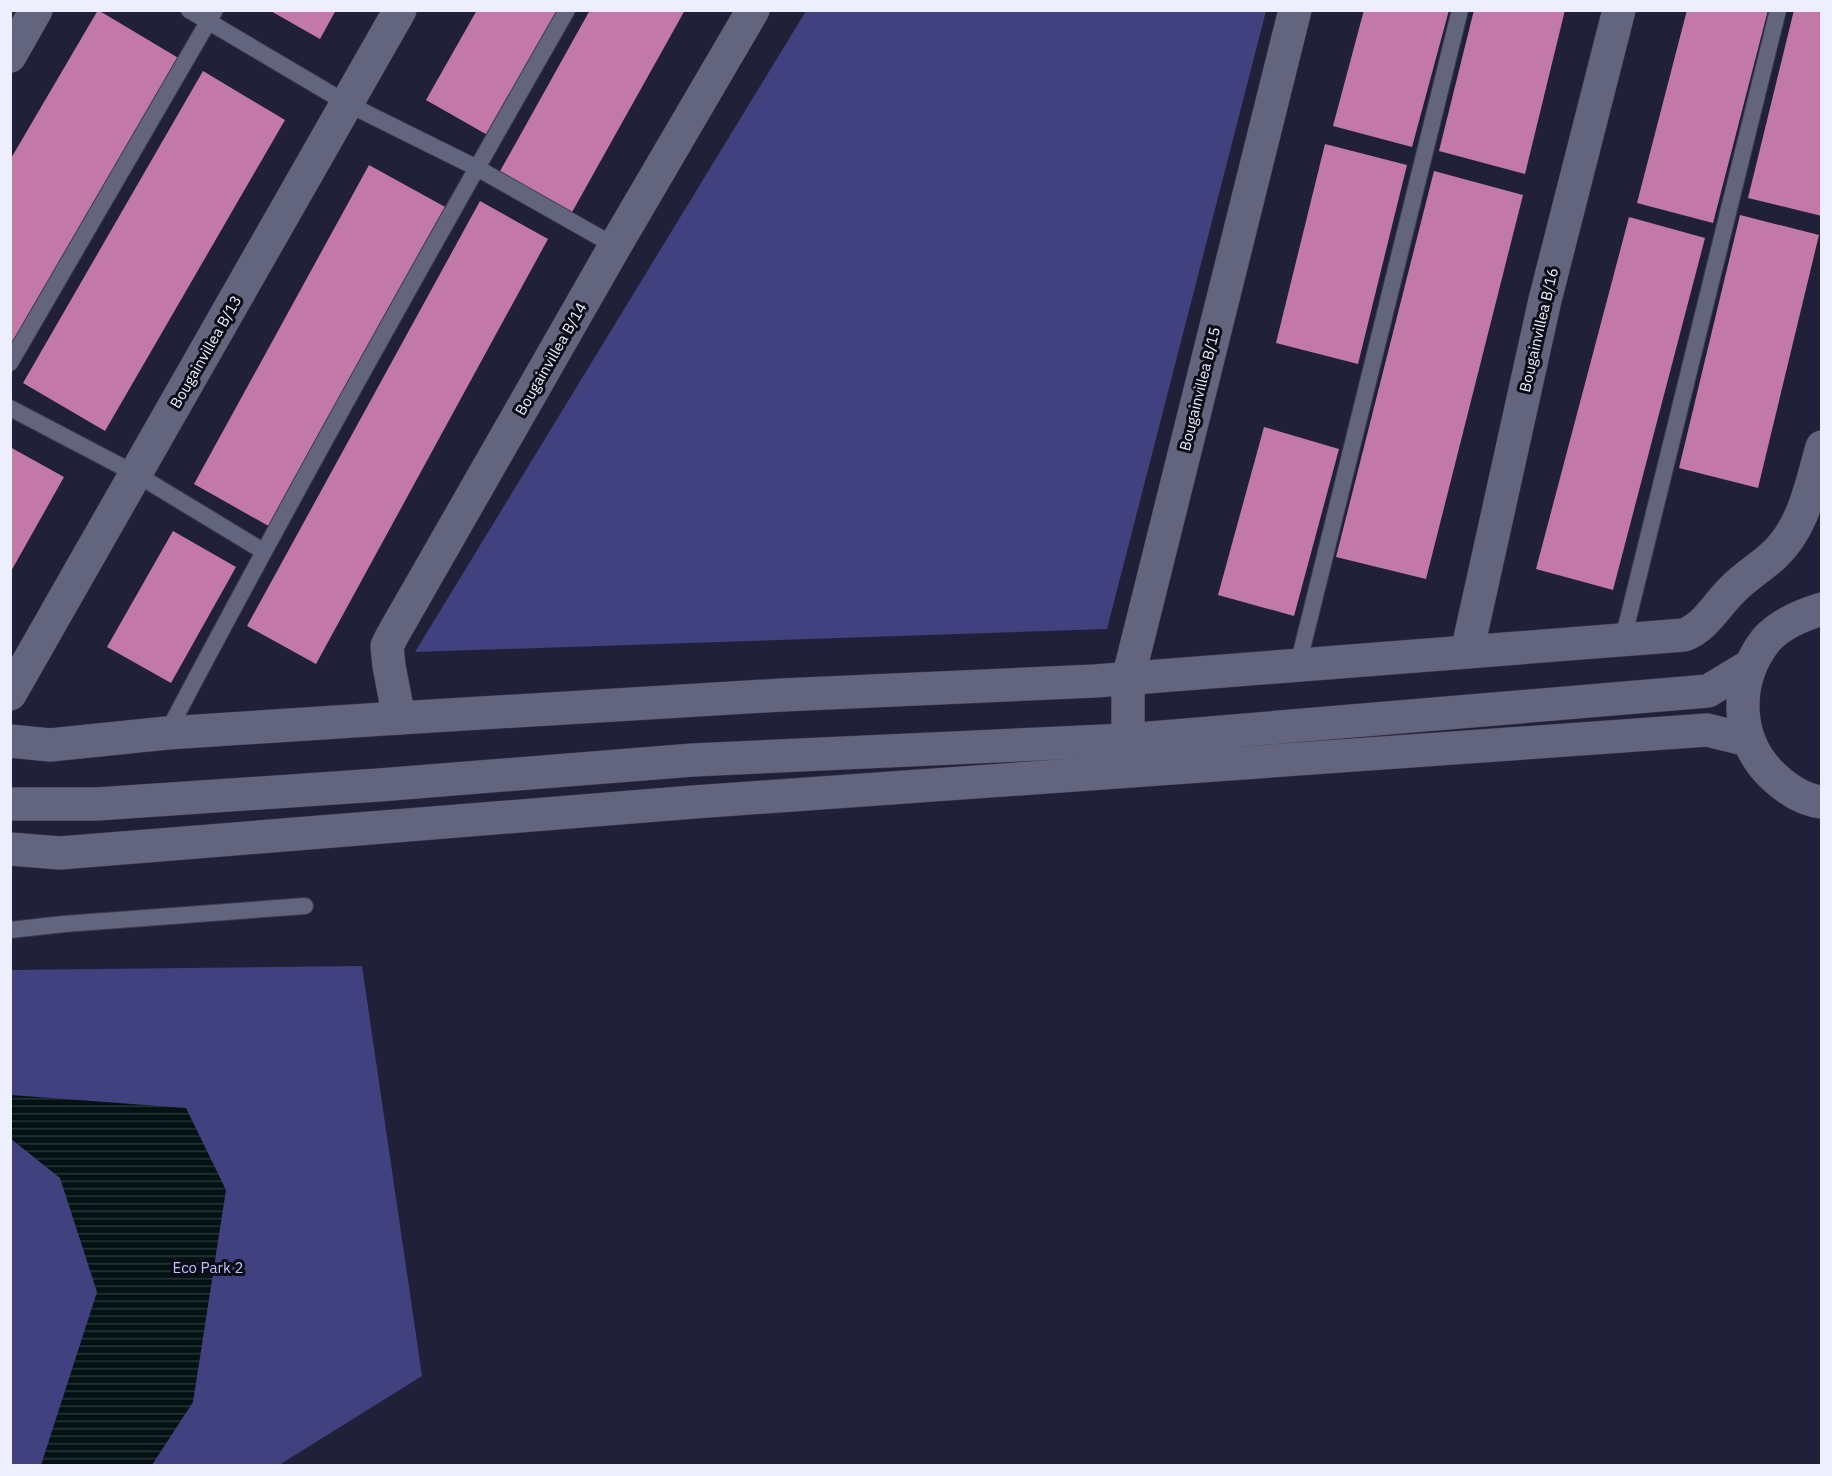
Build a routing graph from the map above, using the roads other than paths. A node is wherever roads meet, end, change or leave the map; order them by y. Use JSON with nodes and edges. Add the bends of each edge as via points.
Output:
{"nodes":[{"id":1,"x":36,"y":10,"type":"edge"},
{"id":2,"x":189,"y":10,"type":"edge"},
{"id":3,"x":400,"y":10,"type":"edge"},
{"id":4,"x":567,"y":10,"type":"edge"},
{"id":5,"x":753,"y":10,"type":"edge"},
{"id":6,"x":1295,"y":10,"type":"edge"},
{"id":7,"x":1460,"y":10,"type":"edge"},
{"id":8,"x":1619,"y":10,"type":"edge"},
{"id":9,"x":1779,"y":10,"type":"edge"},
{"id":10,"x":212,"y":16,"type":"edge"},
{"id":11,"x":10,"y":56,"type":"edge"},
{"id":12,"x":348,"y":104,"type":"junction"},
{"id":13,"x":477,"y":168,"type":"junction"},
{"id":14,"x":615,"y":246,"type":"junction"},
{"id":15,"x":10,"y":363,"type":"edge"},
{"id":16,"x":10,"y":408,"type":"edge"},
{"id":17,"x":1821,"y":447,"type":"edge"},
{"id":18,"x":136,"y":474,"type":"junction"},
{"id":19,"x":263,"y":551,"type":"junction"},
{"id":20,"x":1821,"y":609,"type":"edge"},
{"id":21,"x":1623,"y":639,"type":"junction"},
{"id":22,"x":1467,"y":652,"type":"junction"},
{"id":23,"x":1298,"y":665,"type":"junction"},
{"id":24,"x":1750,"y":665,"type":"junction"},
{"id":25,"x":1128,"y":679,"type":"junction"},
{"id":26,"x":10,"y":694,"type":"edge"},
{"id":27,"x":399,"y":718,"type":"junction"},
{"id":28,"x":166,"y":733,"type":"junction"},
{"id":29,"x":1748,"y":740,"type":"junction"},
{"id":30,"x":10,"y":741,"type":"edge"},
{"id":31,"x":1127,"y":755,"type":"junction"},
{"id":32,"x":536,"y":772,"type":"junction"},
{"id":33,"x":1821,"y":802,"type":"edge"},
{"id":34,"x":10,"y":804,"type":"edge"},
{"id":35,"x":541,"y":815,"type":"junction"},
{"id":36,"x":10,"y":849,"type":"edge"},
{"id":37,"x":306,"y":906,"type":"dead end"},
{"id":38,"x":10,"y":930,"type":"edge"}],
"edges":[{"from":1,"to":11,"type":"street"},
{"from":2,"to":10,"type":"lane"},
{"from":3,"to":12,"type":"street","name":"Bougainvillea B/13"},
{"from":4,"to":13,"type":"lane"},
{"from":5,"to":14,"type":"street","name":"Bougainvillea B/14"},
{"from":6,"to":25,"type":"street","name":"Bougainvillea B/15"},
{"from":7,"to":23,"type":"lane"},
{"from":8,"to":22,"type":"street","name":"Bougainvillea B/16","via":[[1545,300]]},
{"from":9,"to":21,"type":"lane"},
{"from":10,"to":12,"type":"lane"},
{"from":10,"to":15,"type":"lane"},
{"from":12,"to":13,"type":"lane"},
{"from":12,"to":18,"type":"street","name":"Bougainvillea B/13"},
{"from":13,"to":14,"type":"lane"},
{"from":13,"to":19,"type":"lane"},
{"from":14,"to":27,"type":"street","name":"Bougainvillea B/14","via":[[387,646]]},
{"from":16,"to":18,"type":"lane"},
{"from":17,"to":21,"type":"street","via":[[1806,504],[1794,530],[1774,555],[1732,589],[1694,631]]},
{"from":18,"to":19,"type":"lane"},
{"from":18,"to":26,"type":"street","name":"Bougainvillea B/13"},
{"from":19,"to":28,"type":"lane"},
{"from":20,"to":24,"type":"street","via":[[1791,620],[1767,639]]},
{"from":21,"to":22,"type":"street"},
{"from":22,"to":23,"type":"street"},
{"from":23,"to":25,"type":"street"},
{"from":24,"to":29,"type":"street","via":[[1743,690],[1742,716]]},
{"from":24,"to":31,"type":"street","via":[[1708,691]]},
{"from":25,"to":27,"type":"street"},
{"from":25,"to":31,"type":"street","name":"Bougainvillea B/15"},
{"from":27,"to":28,"type":"street"},
{"from":28,"to":30,"type":"street","via":[[50,745]]},
{"from":29,"to":31,"type":"street","via":[[1707,730]]},
{"from":29,"to":33,"type":"street","via":[[1763,767],[1786,788]]},
{"from":31,"to":32,"type":"street","via":[[693,760]]},
{"from":31,"to":35,"type":"street"},
{"from":32,"to":34,"type":"street","via":[[97,804]]},
{"from":32,"to":35,"type":"street"},
{"from":35,"to":36,"type":"street","via":[[60,853]]},
{"from":37,"to":38,"type":"lane"}]}
